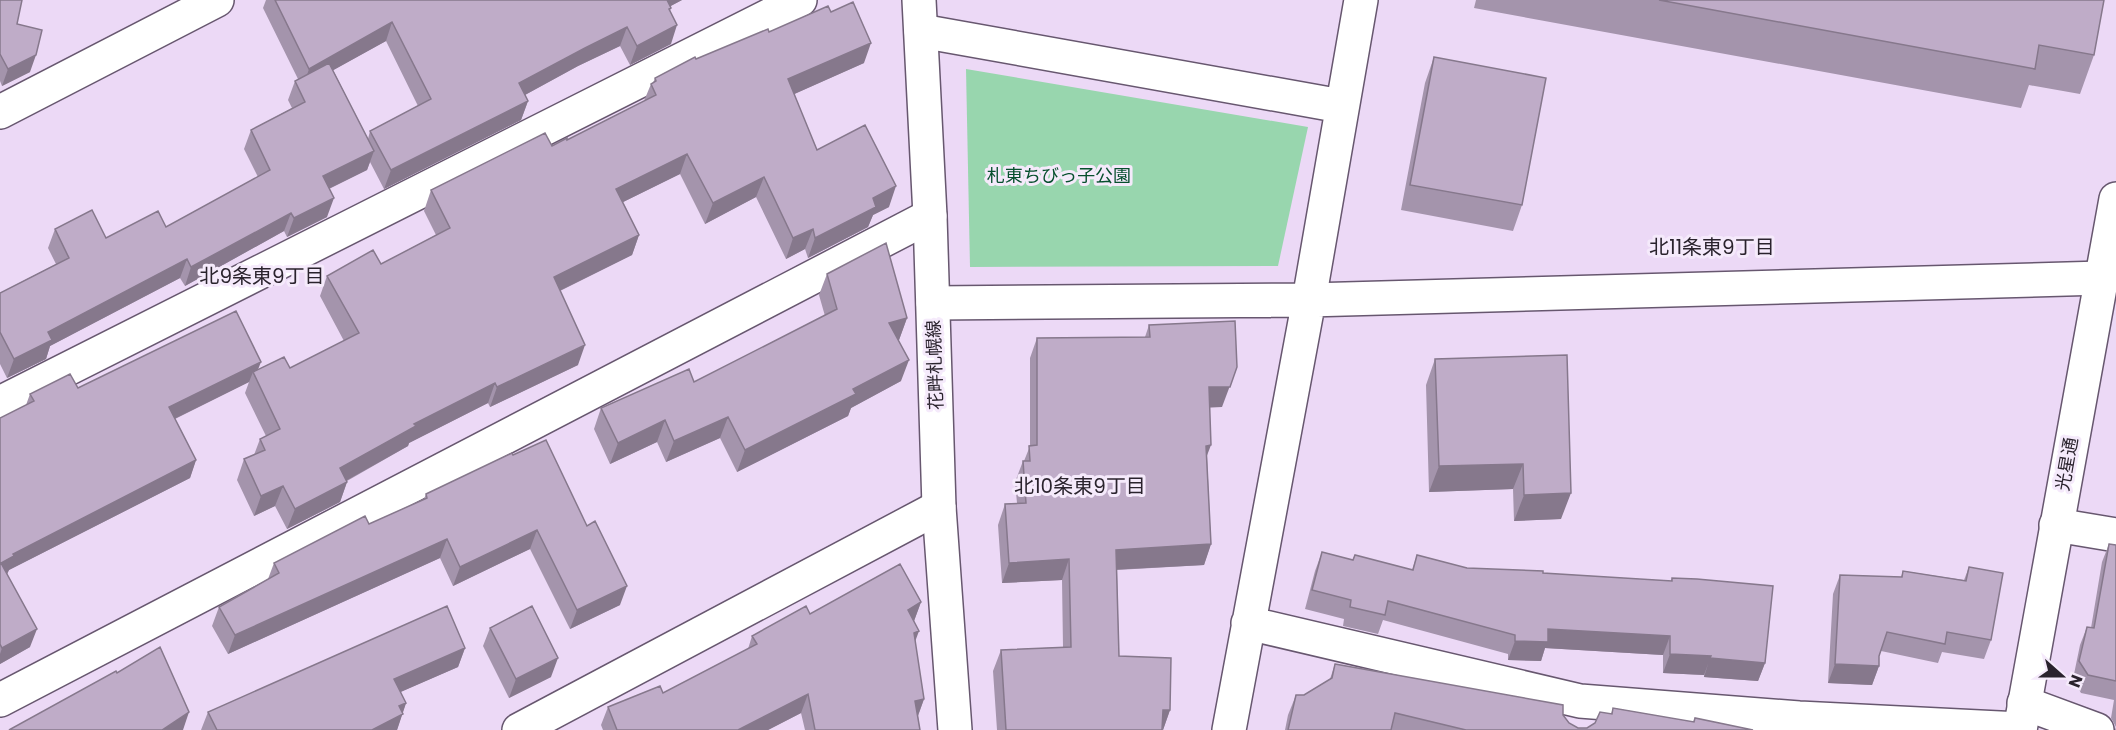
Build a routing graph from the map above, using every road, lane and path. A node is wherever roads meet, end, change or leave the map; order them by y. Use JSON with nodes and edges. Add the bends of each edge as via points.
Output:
{"nodes":[{"id":1,"x":217,"y":0,"type":"edge"},
{"id":2,"x":800,"y":0,"type":"edge"},
{"id":3,"x":1361,"y":0,"type":"edge"},
{"id":4,"x":920,"y":15,"type":"edge"},
{"id":5,"x":1341,"y":106,"type":"junction"},
{"id":6,"x":0,"y":112,"type":"edge"},
{"id":7,"x":2116,"y":199,"type":"edge"},
{"id":8,"x":930,"y":216,"type":"junction"},
{"id":9,"x":2102,"y":278,"type":"junction"},
{"id":10,"x":1309,"y":300,"type":"junction"},
{"id":11,"x":933,"y":303,"type":"junction"},
{"id":12,"x":0,"y":403,"type":"edge"},
{"id":13,"x":939,"y":507,"type":"junction"},
{"id":14,"x":2056,"y":525,"type":"junction"},
{"id":15,"x":2116,"y":535,"type":"edge"},
{"id":16,"x":1248,"y":623,"type":"junction"},
{"id":17,"x":0,"y":700,"type":"edge"},
{"id":18,"x":1577,"y":715,"type":"edge"},
{"id":19,"x":2021,"y":721,"type":"edge"},
{"id":20,"x":1798,"y":724,"type":"edge"},
{"id":21,"x":519,"y":730,"type":"edge"},
{"id":22,"x":955,"y":730,"type":"edge"},
{"id":23,"x":1229,"y":730,"type":"edge"},
{"id":24,"x":2097,"y":730,"type":"edge"}],
"edges":[{"from":1,"to":6,"type":"street"},
{"from":2,"to":12,"type":"street"},
{"from":3,"to":5,"type":"street"},
{"from":4,"to":5,"type":"street"},
{"from":4,"to":8,"type":"street","name":"花畔札幌線"},
{"from":5,"to":10,"type":"street"},
{"from":7,"to":9,"type":"street","name":"光星通"},
{"from":8,"to":11,"type":"street","name":"花畔札幌線"},
{"from":8,"to":17,"type":"street"},
{"from":9,"to":10,"type":"street"},
{"from":9,"to":14,"type":"street","name":"光星通"},
{"from":10,"to":11,"type":"street"},
{"from":10,"to":16,"type":"street"},
{"from":11,"to":13,"type":"street","name":"花畔札幌線"},
{"from":13,"to":21,"type":"street"},
{"from":13,"to":22,"type":"street","name":"花畔札幌線"},
{"from":14,"to":15,"type":"street"},
{"from":14,"to":19,"type":"street","name":"光星通"},
{"from":16,"to":18,"type":"street"},
{"from":16,"to":23,"type":"street"},
{"from":18,"to":20,"type":"street"},
{"from":19,"to":20,"type":"street"},
{"from":19,"to":24,"type":"street"}]}
